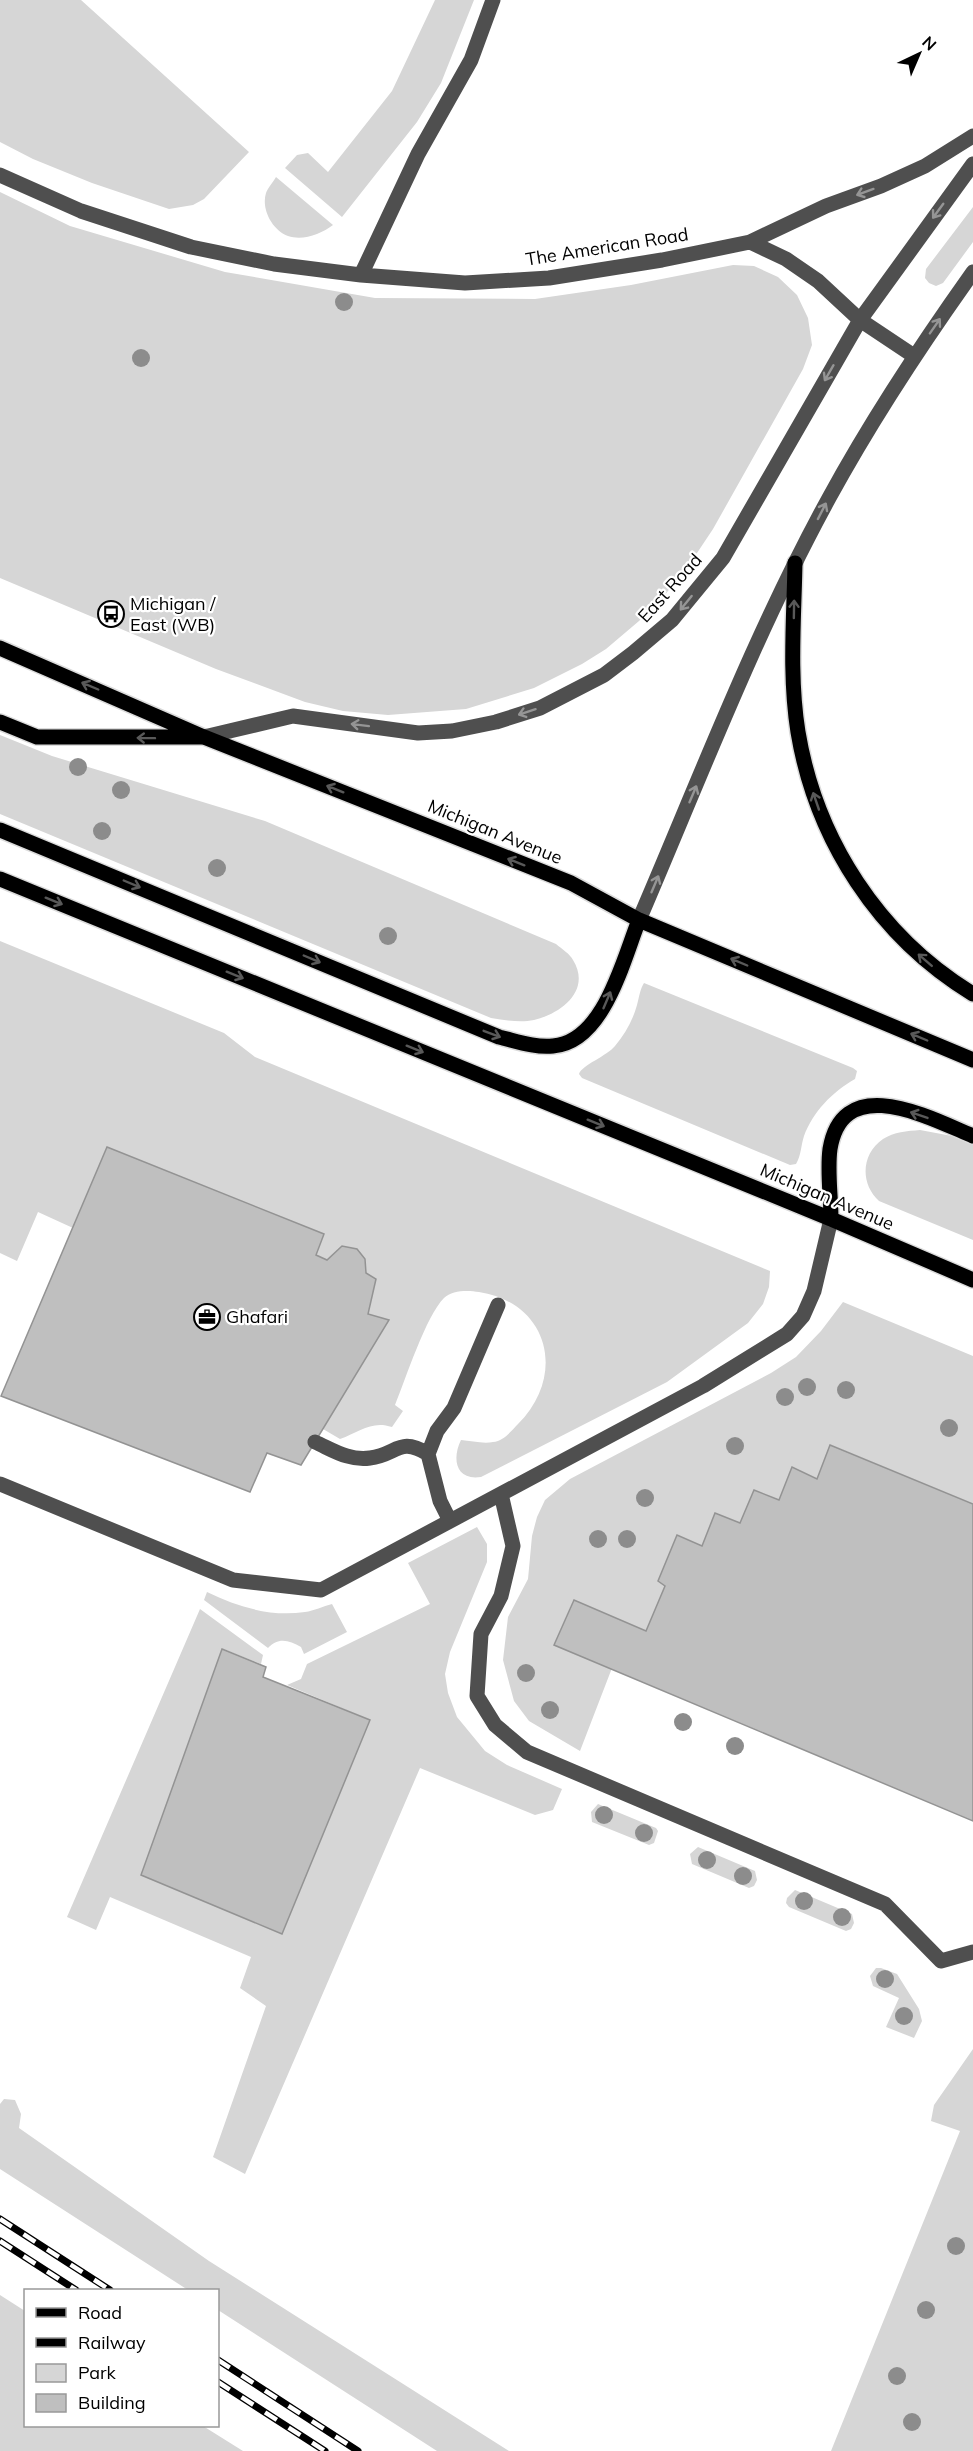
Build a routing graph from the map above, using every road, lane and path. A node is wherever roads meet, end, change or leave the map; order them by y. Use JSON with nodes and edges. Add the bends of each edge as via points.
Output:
{"nodes":[{"id":1,"x":493,"y":0,"type":"edge"},
{"id":2,"x":973,"y":136,"type":"edge"},
{"id":3,"x":973,"y":164,"type":"edge"},
{"id":4,"x":0,"y":175,"type":"edge"},
{"id":5,"x":750,"y":242,"type":"junction"},
{"id":6,"x":973,"y":272,"type":"edge"},
{"id":7,"x":361,"y":275,"type":"junction"},
{"id":8,"x":860,"y":320,"type":"junction"},
{"id":9,"x":914,"y":356,"type":"junction"},
{"id":10,"x":795,"y":562,"type":"junction"},
{"id":11,"x":0,"y":648,"type":"edge"},
{"id":12,"x":0,"y":722,"type":"edge"},
{"id":13,"x":204,"y":737,"type":"junction"},
{"id":14,"x":0,"y":830,"type":"edge"},
{"id":15,"x":0,"y":879,"type":"edge"},
{"id":16,"x":639,"y":920,"type":"junction"},
{"id":17,"x":973,"y":994,"type":"edge"},
{"id":18,"x":973,"y":1060,"type":"edge"},
{"id":19,"x":973,"y":1136,"type":"edge"},
{"id":20,"x":831,"y":1219,"type":"junction"},
{"id":21,"x":973,"y":1280,"type":"edge"},
{"id":22,"x":498,"y":1305,"type":"dead end"},
{"id":23,"x":315,"y":1442,"type":"dead end"},
{"id":24,"x":428,"y":1454,"type":"junction"},
{"id":25,"x":0,"y":1484,"type":"edge"},
{"id":26,"x":501,"y":1494,"type":"junction"},
{"id":27,"x":450,"y":1521,"type":"junction"},
{"id":28,"x":973,"y":1952,"type":"edge"}],
"edges":[{"from":1,"to":7,"type":"street","via":[[471,60],[418,154]]},
{"from":2,"to":5,"type":"street","name":"The American Road","one_way":true,"via":[[925,166]]},
{"from":3,"to":8,"type":"street","name":"East Road","one_way":true},
{"from":4,"to":7,"type":"street","name":"The American Road","via":[[81,211],[191,246],[274,264]]},
{"from":5,"to":7,"type":"street","name":"The American Road","via":[[549,278],[465,283]]},
{"from":5,"to":8,"type":"street","via":[[786,259],[818,281]]},
{"from":9,"to":6,"type":"street","one_way":true},
{"from":8,"to":9,"type":"street"},
{"from":8,"to":13,"type":"street","name":"East Road","one_way":true,"via":[[723,558],[672,620],[604,675],[540,708],[452,731],[418,733],[293,716]]},
{"from":10,"to":9,"type":"street","one_way":true,"via":[[863,438]]},
{"from":16,"to":10,"type":"street","one_way":true},
{"from":17,"to":10,"type":"main road","one_way":true,"via":[[934,969],[879,913],[824,824],[805,765],[794,695]]},
{"from":13,"to":11,"type":"main road","name":"Michigan Avenue","one_way":true},
{"from":13,"to":12,"type":"main road","one_way":true,"via":[[38,737]]},
{"from":16,"to":13,"type":"main road","name":"Michigan Avenue","one_way":true,"via":[[571,883]]},
{"from":14,"to":16,"type":"main road","one_way":true,"via":[[499,1037],[528,1045],[569,1042],[596,1020]]},
{"from":15,"to":20,"type":"main road","name":"Michigan Avenue","one_way":true},
{"from":18,"to":16,"type":"main road","name":"Michigan Avenue","one_way":true},
{"from":19,"to":20,"type":"main road","one_way":true,"via":[[883,1104],[852,1110],[837,1128],[830,1149]]},
{"from":20,"to":21,"type":"main road","name":"Michigan Avenue"},
{"from":20,"to":26,"type":"street","via":[[814,1292],[803,1316],[788,1334],[703,1386]]},
{"from":22,"to":24,"type":"street","via":[[454,1408],[437,1431]]},
{"from":23,"to":24,"type":"street","via":[[356,1458],[370,1458],[414,1445]]},
{"from":24,"to":27,"type":"street","via":[[440,1501]]},
{"from":25,"to":27,"type":"street","via":[[233,1580],[321,1590]]},
{"from":26,"to":27,"type":"street"},
{"from":26,"to":28,"type":"street","via":[[513,1546],[501,1596],[481,1634],[477,1696],[495,1725],[527,1752],[885,1904],[941,1961]]}]}
